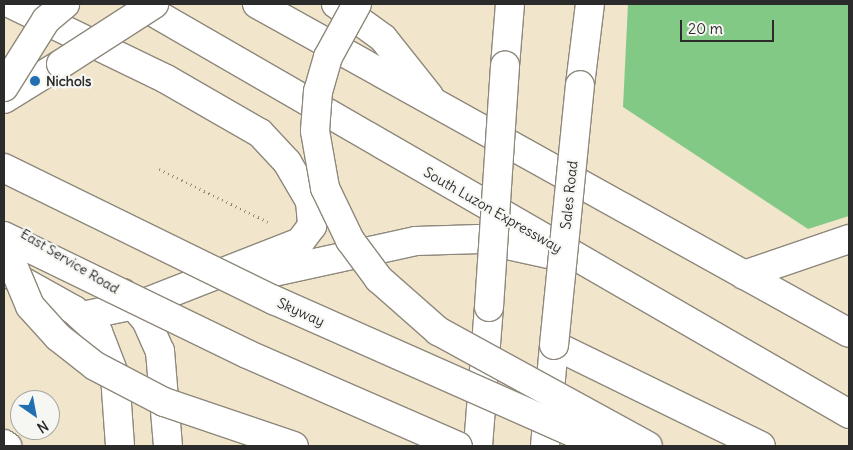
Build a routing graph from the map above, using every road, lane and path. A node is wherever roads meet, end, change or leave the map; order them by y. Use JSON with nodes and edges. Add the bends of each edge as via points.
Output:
{"nodes":[{"id":1,"x":11,"y":4,"type":"edge"},
{"id":2,"x":65,"y":4,"type":"edge"},
{"id":3,"x":139,"y":4,"type":"edge"},
{"id":4,"x":154,"y":4,"type":"edge"},
{"id":5,"x":257,"y":4,"type":"edge"},
{"id":6,"x":336,"y":4,"type":"edge"},
{"id":7,"x":357,"y":4,"type":"edge"},
{"id":8,"x":510,"y":4,"type":"edge"},
{"id":9,"x":590,"y":4,"type":"edge"},
{"id":10,"x":4,"y":87,"type":"edge"},
{"id":11,"x":4,"y":99,"type":"edge"},
{"id":12,"x":439,"y":108,"type":"junction"},
{"id":13,"x":4,"y":168,"type":"edge"},
{"id":14,"x":159,"y":168,"type":"dead end"},
{"id":15,"x":4,"y":222,"type":"edge"},
{"id":16,"x":309,"y":232,"type":"junction"},
{"id":17,"x":4,"y":236,"type":"edge"},
{"id":18,"x":849,"y":239,"type":"edge"},
{"id":19,"x":4,"y":244,"type":"edge"},
{"id":20,"x":585,"y":263,"type":"junction"},
{"id":21,"x":4,"y":271,"type":"edge"},
{"id":22,"x":744,"y":274,"type":"junction"},
{"id":23,"x":137,"y":306,"type":"junction"},
{"id":24,"x":82,"y":316,"type":"junction"},
{"id":25,"x":849,"y":333,"type":"edge"},
{"id":26,"x":554,"y":345,"type":"junction"},
{"id":27,"x":849,"y":414,"type":"edge"},
{"id":28,"x":4,"y":444,"type":"edge"},
{"id":29,"x":7,"y":446,"type":"edge"},
{"id":30,"x":120,"y":446,"type":"edge"},
{"id":31,"x":168,"y":446,"type":"edge"},
{"id":32,"x":294,"y":446,"type":"edge"},
{"id":33,"x":458,"y":446,"type":"edge"},
{"id":34,"x":478,"y":446,"type":"edge"},
{"id":35,"x":545,"y":446,"type":"edge"},
{"id":36,"x":604,"y":446,"type":"edge"},
{"id":37,"x":648,"y":446,"type":"edge"},
{"id":38,"x":761,"y":446,"type":"edge"}],
"edges":[{"from":1,"to":16,"type":"main road","via":[[166,79],[260,133],[287,162],[306,192],[312,209]]},
{"from":2,"to":10,"type":"main road","bridge":true,"via":[[46,20]]},
{"from":3,"to":20,"type":"main road","name":"South Luzon Expressway"},
{"from":4,"to":11,"type":"main road","bridge":true},
{"from":5,"to":12,"type":"main road"},
{"from":6,"to":12,"type":"main road","via":[[383,38]]},
{"from":7,"to":37,"type":"main road","bridge":true,"via":[[328,56],[318,91],[315,131],[325,188],[350,240],[379,279],[438,331]]},
{"from":8,"to":34,"type":"main road","bridge":true},
{"from":9,"to":26,"type":"main road","name":"Sales Road","bridge":true},
{"from":12,"to":22,"type":"main road"},
{"from":13,"to":36,"type":"main road","name":"Skyway","bridge":true,"via":[[274,300]]},
{"from":14,"to":16,"type":"path","via":[[261,220]]},
{"from":15,"to":23,"type":"main road","name":"East Service Road","via":[[112,284]]},
{"from":16,"to":23,"type":"main road","via":[[292,245]]},
{"from":17,"to":33,"type":"main road","bridge":true,"via":[[247,354]]},
{"from":18,"to":22,"type":"main road"},
{"from":19,"to":32,"type":"main road","bridge":true,"via":[[30,306],[58,337],[95,366],[164,402]]},
{"from":20,"to":23,"type":"main road","via":[[480,239],[416,241]]},
{"from":20,"to":27,"type":"main road","name":"South Luzon Expressway"},
{"from":21,"to":24,"type":"main road"},
{"from":22,"to":25,"type":"main road"},
{"from":23,"to":24,"type":"main road"},
{"from":23,"to":31,"type":"main road","name":"East Service Road","via":[[164,364]]},
{"from":24,"to":30,"type":"main road","via":[[104,342],[113,364]]},
{"from":26,"to":35,"type":"main road","name":"Sales Road","bridge":true},
{"from":26,"to":38,"type":"main road"},
{"from":28,"to":29,"type":"main road"}]}
